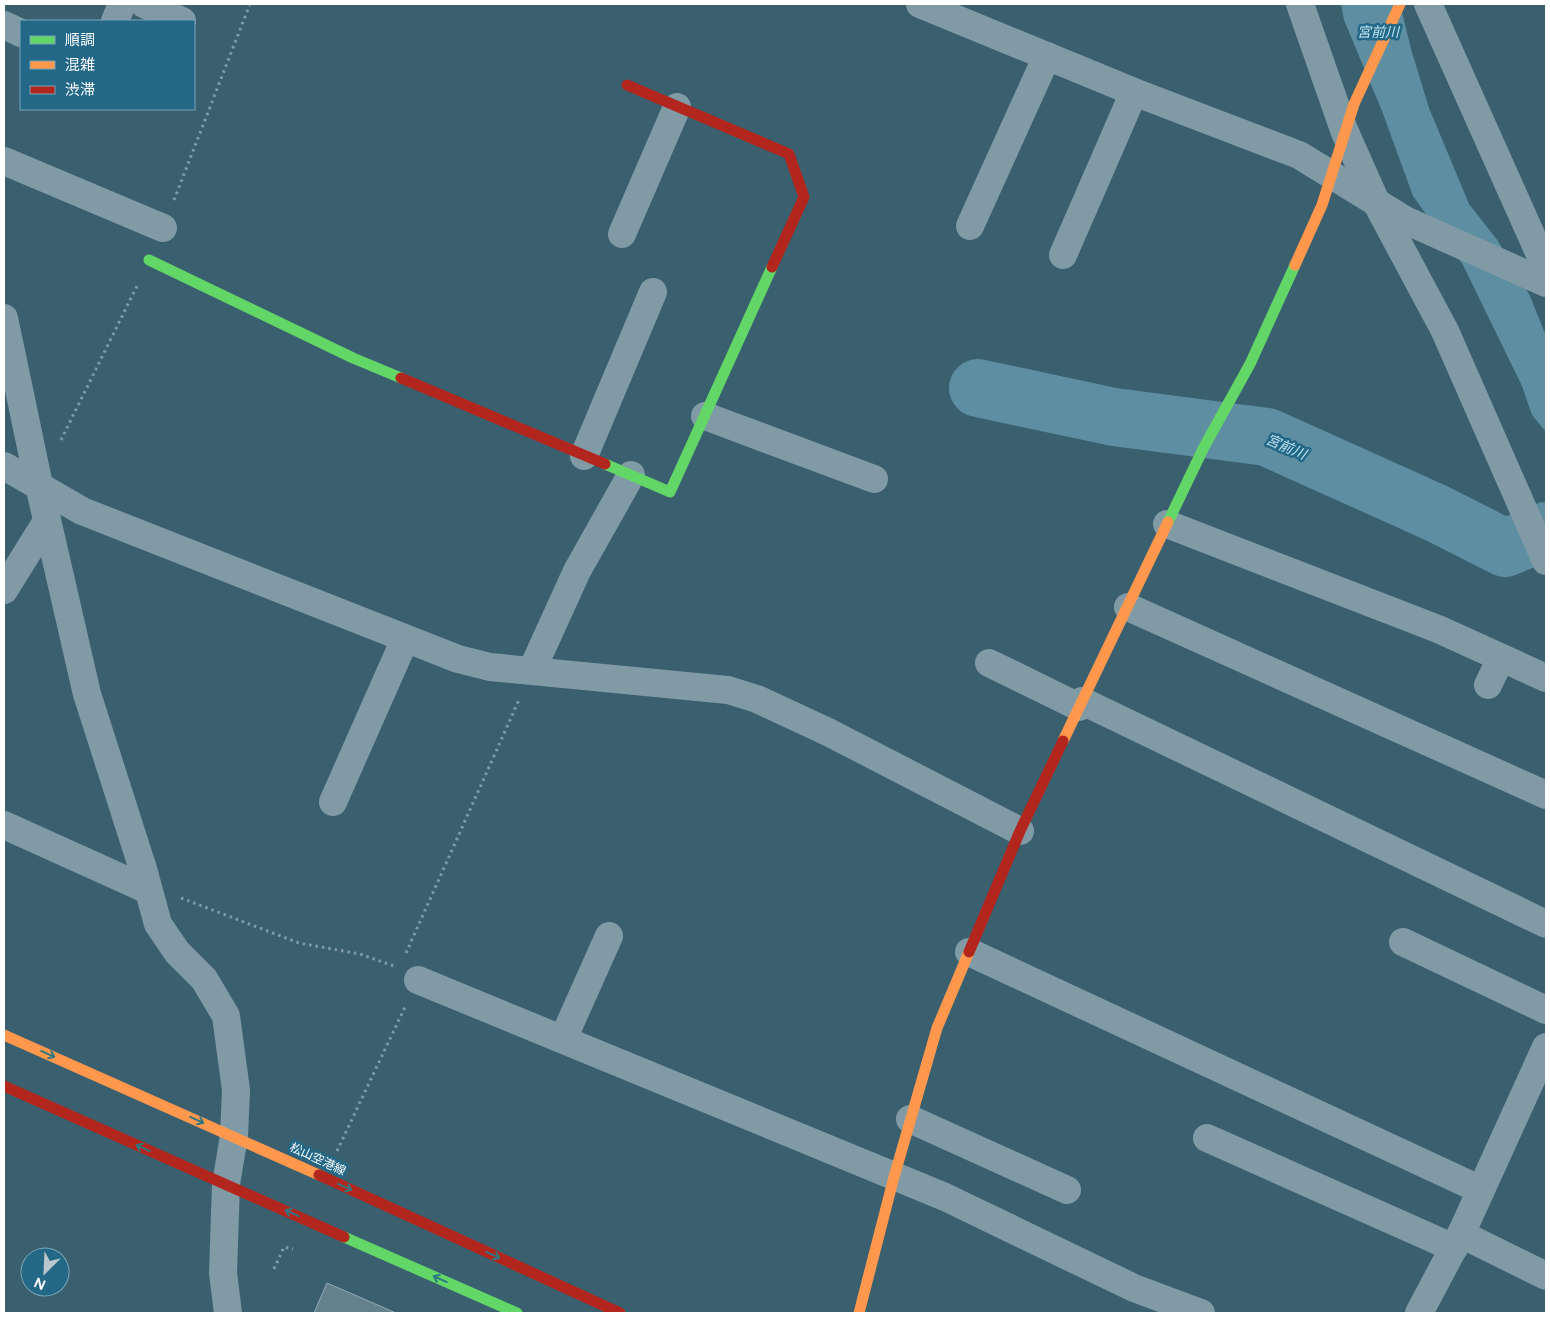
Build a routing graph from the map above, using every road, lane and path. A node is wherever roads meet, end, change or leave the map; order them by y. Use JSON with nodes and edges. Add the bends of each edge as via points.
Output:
{"nodes":[{"id":1,"x":122,"y":4,"type":"edge"},
{"id":2,"x":144,"y":4,"type":"edge"},
{"id":3,"x":921,"y":4,"type":"edge"},
{"id":4,"x":1300,"y":4,"type":"edge"},
{"id":5,"x":1400,"y":4,"type":"edge"},
{"id":6,"x":1428,"y":4,"type":"edge"},
{"id":7,"x":114,"y":20,"type":"edge"},
{"id":8,"x":180,"y":20,"type":"edge"},
{"id":9,"x":4,"y":25,"type":"edge"},
{"id":10,"x":20,"y":33,"type":"edge"},
{"id":11,"x":1047,"y":56,"type":"junction"},
{"id":12,"x":627,"y":85,"type":"dead end"},
{"id":13,"x":1134,"y":92,"type":"junction"},
{"id":14,"x":678,"y":107,"type":"junction"},
{"id":15,"x":1344,"y":130,"type":"junction"},
{"id":16,"x":4,"y":161,"type":"edge"},
{"id":17,"x":1330,"y":175,"type":"junction"},
{"id":18,"x":1376,"y":202,"type":"junction"},
{"id":19,"x":970,"y":226,"type":"dead end"},
{"id":20,"x":163,"y":228,"type":"dead end"},
{"id":21,"x":622,"y":234,"type":"dead end"},
{"id":22,"x":1062,"y":254,"type":"dead end"},
{"id":23,"x":150,"y":260,"type":"dead end"},
{"id":24,"x":1542,"y":276,"type":"edge"},
{"id":25,"x":653,"y":292,"type":"dead end"},
{"id":26,"x":4,"y":318,"type":"edge"},
{"id":27,"x":705,"y":416,"type":"junction"},
{"id":28,"x":584,"y":456,"type":"junction"},
{"id":29,"x":4,"y":466,"type":"edge"},
{"id":30,"x":631,"y":476,"type":"junction"},
{"id":31,"x":874,"y":479,"type":"dead end"},
{"id":32,"x":39,"y":485,"type":"junction"},
{"id":33,"x":47,"y":521,"type":"junction"},
{"id":34,"x":1167,"y":524,"type":"junction"},
{"id":35,"x":1544,"y":555,"type":"edge"},
{"id":36,"x":4,"y":590,"type":"edge"},
{"id":37,"x":1128,"y":607,"type":"junction"},
{"id":38,"x":405,"y":639,"type":"junction"},
{"id":39,"x":1501,"y":658,"type":"junction"},
{"id":40,"x":989,"y":663,"type":"dead end"},
{"id":41,"x":532,"y":670,"type":"junction"},
{"id":42,"x":1546,"y":678,"type":"edge"},
{"id":43,"x":1488,"y":685,"type":"dead end"},
{"id":44,"x":1080,"y":704,"type":"junction"},
{"id":45,"x":1546,"y":795,"type":"edge"},
{"id":46,"x":333,"y":802,"type":"dead end"},
{"id":47,"x":4,"y":825,"type":"edge"},
{"id":48,"x":1020,"y":831,"type":"junction"},
{"id":49,"x":148,"y":890,"type":"junction"},
{"id":50,"x":1546,"y":924,"type":"edge"},
{"id":51,"x":609,"y":936,"type":"dead end"},
{"id":52,"x":1403,"y":942,"type":"dead end"},
{"id":53,"x":969,"y":952,"type":"junction"},
{"id":54,"x":416,"y":968,"type":"junction"},
{"id":55,"x":1546,"y":1010,"type":"edge"},
{"id":56,"x":4,"y":1034,"type":"edge"},
{"id":57,"x":563,"y":1040,"type":"junction"},
{"id":58,"x":1544,"y":1057,"type":"edge"},
{"id":59,"x":4,"y":1086,"type":"edge"},
{"id":60,"x":910,"y":1119,"type":"junction"},
{"id":61,"x":234,"y":1136,"type":"junction"},
{"id":62,"x":1208,"y":1138,"type":"dead end"},
{"id":63,"x":337,"y":1152,"type":"dead end"},
{"id":64,"x":894,"y":1177,"type":"junction"},
{"id":65,"x":226,"y":1184,"type":"junction"},
{"id":66,"x":1067,"y":1190,"type":"dead end"},
{"id":67,"x":1481,"y":1190,"type":"junction"},
{"id":68,"x":1457,"y":1241,"type":"junction"},
{"id":69,"x":1546,"y":1276,"type":"edge"},
{"id":70,"x":1426,"y":1311,"type":"edge"},
{"id":71,"x":228,"y":1313,"type":"edge"},
{"id":72,"x":517,"y":1313,"type":"edge"},
{"id":73,"x":620,"y":1313,"type":"edge"},
{"id":74,"x":859,"y":1313,"type":"edge"},
{"id":75,"x":1202,"y":1313,"type":"edge"}],
"edges":[{"from":1,"to":7,"type":"street"},
{"from":2,"to":8,"type":"street"},
{"from":3,"to":11,"type":"street"},
{"from":4,"to":15,"type":"street"},
{"from":5,"to":15,"type":"street"},
{"from":6,"to":24,"type":"street"},
{"from":9,"to":10,"type":"street"},
{"from":11,"to":13,"type":"street"},
{"from":11,"to":19,"type":"street"},
{"from":12,"to":14,"type":"street"},
{"from":13,"to":17,"type":"street","via":[[1299,155]]},
{"from":13,"to":22,"type":"street"},
{"from":14,"to":21,"type":"street"},
{"from":14,"to":27,"type":"street","via":[[789,154],[804,197]]},
{"from":15,"to":17,"type":"street"},
{"from":15,"to":18,"type":"street"},
{"from":16,"to":20,"type":"street"},
{"from":17,"to":18,"type":"street"},
{"from":17,"to":34,"type":"street","via":[[1322,205],[1250,364],[1204,447]]},
{"from":18,"to":24,"type":"street","via":[[1405,220]]},
{"from":18,"to":35,"type":"street","via":[[1446,330]]},
{"from":23,"to":28,"type":"street","via":[[353,358]]},
{"from":25,"to":28,"type":"street"},
{"from":26,"to":32,"type":"street"},
{"from":27,"to":30,"type":"street","via":[[670,492]]},
{"from":27,"to":31,"type":"street"},
{"from":28,"to":30,"type":"street"},
{"from":29,"to":32,"type":"street"},
{"from":30,"to":41,"type":"street","via":[[577,571]]},
{"from":32,"to":33,"type":"street"},
{"from":32,"to":38,"type":"street","via":[[91,515]]},
{"from":33,"to":36,"type":"street"},
{"from":33,"to":49,"type":"street","via":[[87,694]]},
{"from":34,"to":37,"type":"street"},
{"from":34,"to":39,"type":"street","via":[[1438,629]]},
{"from":37,"to":44,"type":"street"},
{"from":37,"to":45,"type":"street"},
{"from":38,"to":41,"type":"street","via":[[490,667]]},
{"from":38,"to":46,"type":"street"},
{"from":39,"to":42,"type":"street"},
{"from":39,"to":43,"type":"street"},
{"from":40,"to":44,"type":"street"},
{"from":41,"to":48,"type":"street","via":[[728,690],[747,696],[828,732]]},
{"from":41,"to":54,"type":"path","via":[[404,953]]},
{"from":44,"to":48,"type":"street"},
{"from":44,"to":50,"type":"street"},
{"from":47,"to":49,"type":"street"},
{"from":48,"to":53,"type":"street"},
{"from":49,"to":54,"type":"path","via":[[193,901],[299,943],[360,954],[401,968]]},
{"from":49,"to":61,"type":"street","via":[[158,924],[177,952],[204,979],[226,1016],[236,1090]]},
{"from":51,"to":57,"type":"street"},
{"from":52,"to":55,"type":"street"},
{"from":53,"to":60,"type":"street","via":[[937,1028]]},
{"from":53,"to":67,"type":"street"},
{"from":54,"to":57,"type":"street"},
{"from":54,"to":63,"type":"path"},
{"from":56,"to":61,"type":"street","name":"松山空港線","one_way":true},
{"from":57,"to":64,"type":"street"},
{"from":58,"to":67,"type":"street"},
{"from":65,"to":59,"type":"street","one_way":true},
{"from":60,"to":64,"type":"street"},
{"from":60,"to":66,"type":"street"},
{"from":61,"to":65,"type":"street"},
{"from":61,"to":73,"type":"street","name":"松山空港線","one_way":true},
{"from":62,"to":68,"type":"street"},
{"from":64,"to":74,"type":"street"},
{"from":64,"to":75,"type":"street","via":[[945,1197],[1134,1288]]},
{"from":65,"to":71,"type":"street","via":[[224,1273]]},
{"from":72,"to":65,"type":"street","one_way":true},
{"from":67,"to":68,"type":"street"},
{"from":68,"to":69,"type":"street"},
{"from":68,"to":70,"type":"street"}]}
